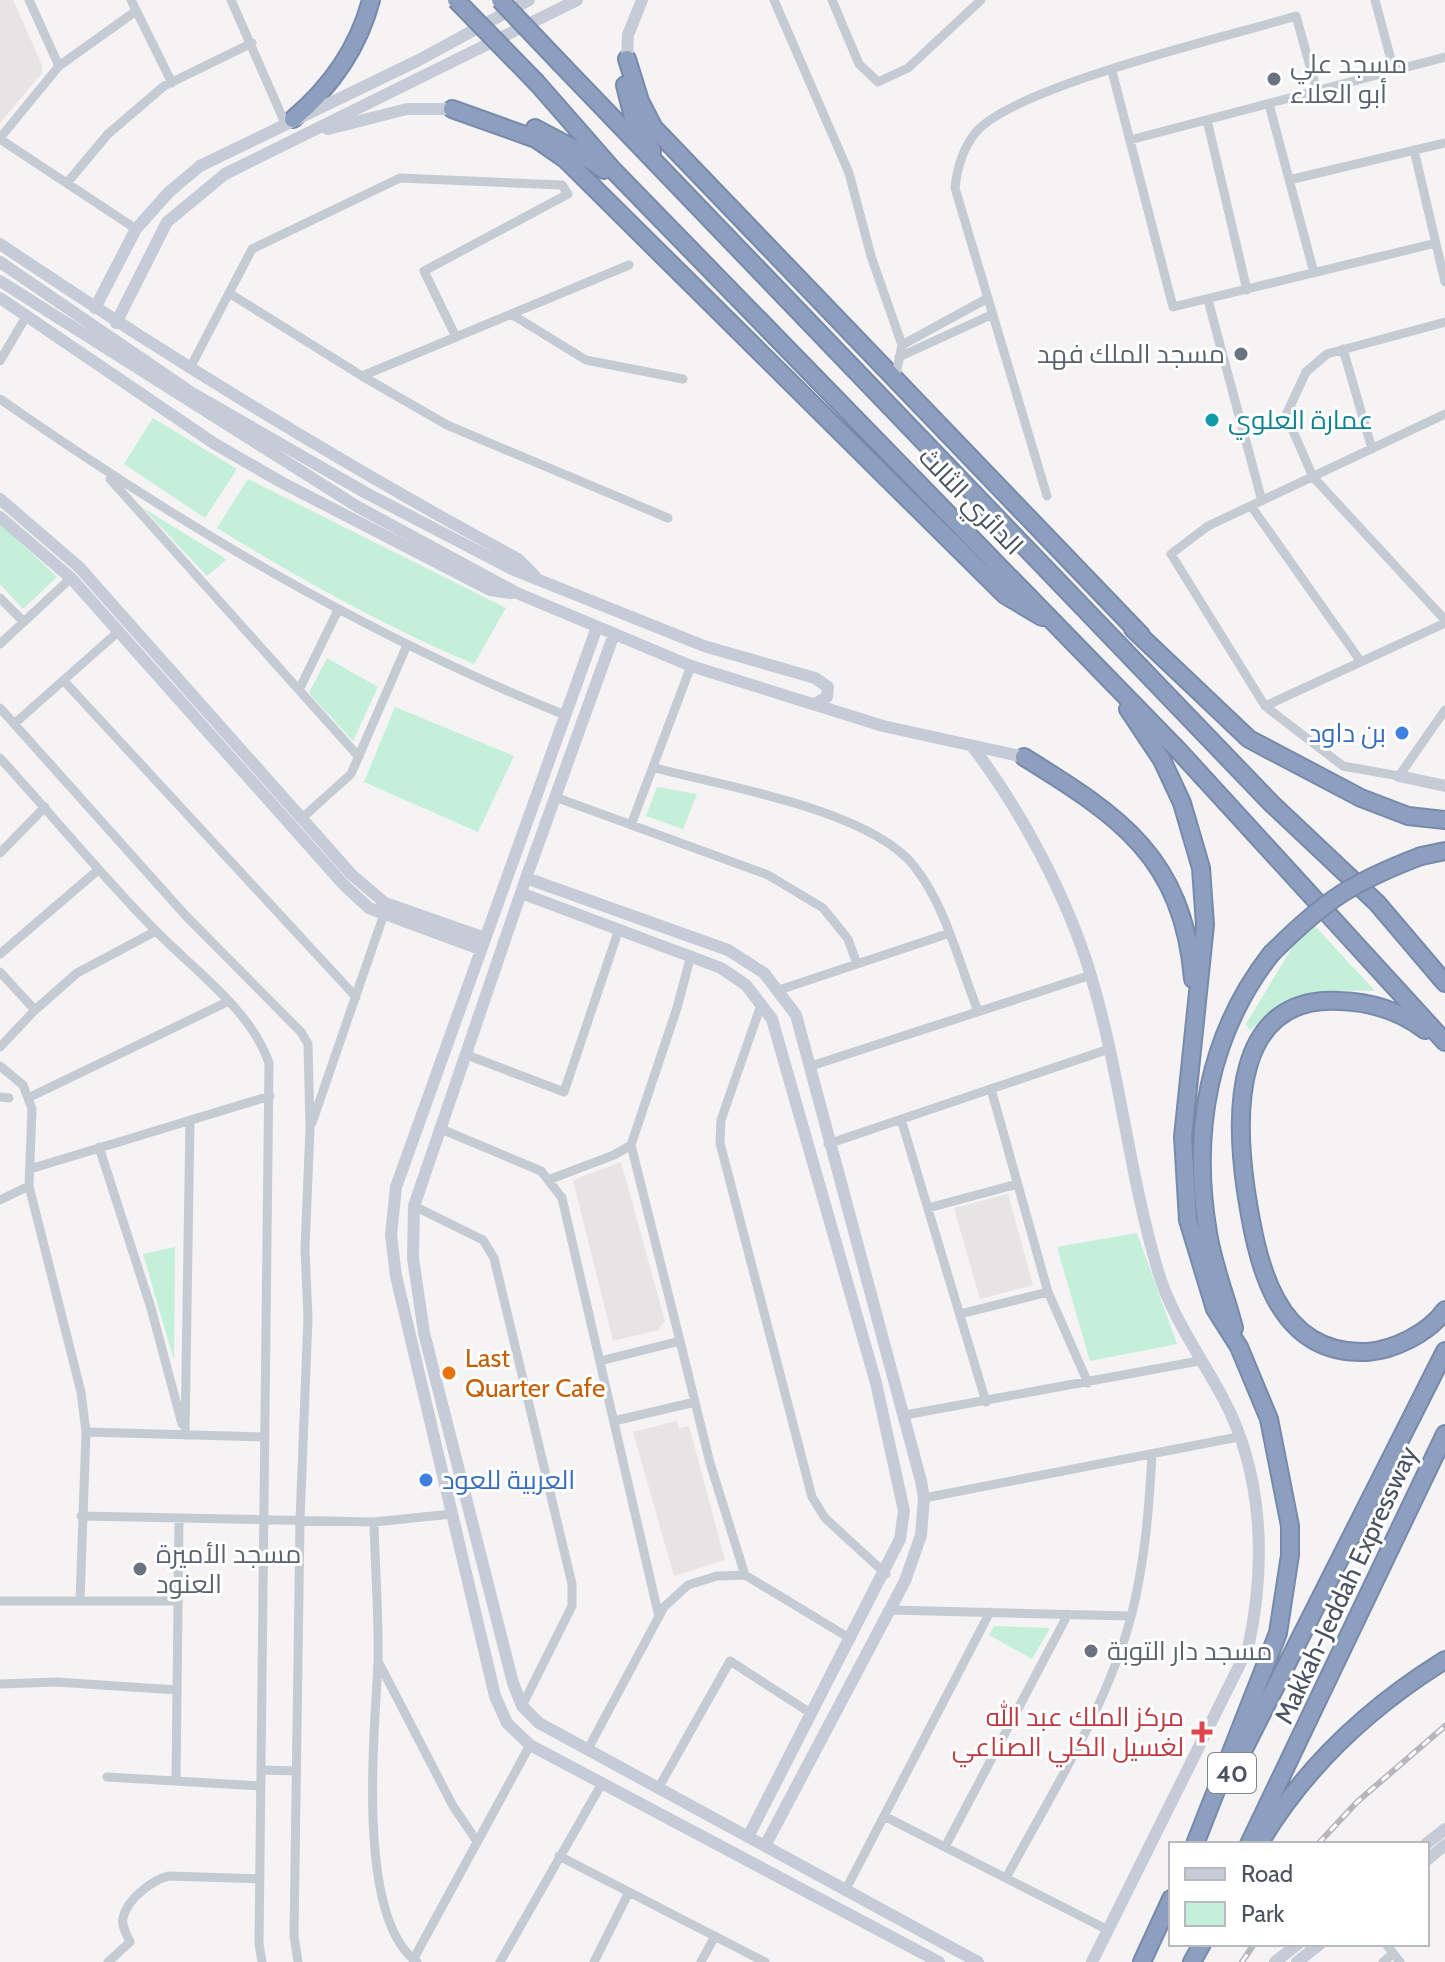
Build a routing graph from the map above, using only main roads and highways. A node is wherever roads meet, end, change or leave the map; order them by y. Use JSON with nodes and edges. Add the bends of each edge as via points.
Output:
{"nodes":[{"id":1,"x":371,"y":0,"type":"edge"},
{"id":2,"x":456,"y":0,"type":"edge"},
{"id":3,"x":500,"y":0,"type":"edge"},
{"id":4,"x":289,"y":121,"type":"road end"},
{"id":5,"x":667,"y":177,"type":"junction"},
{"id":6,"x":634,"y":192,"type":"junction"},
{"id":7,"x":753,"y":313,"type":"junction"},
{"id":8,"x":795,"y":388,"type":"junction"},
{"id":9,"x":1031,"y":550,"type":"junction"},
{"id":10,"x":1059,"y":627,"type":"junction"},
{"id":11,"x":1141,"y":635,"type":"junction"},
{"id":12,"x":1107,"y":677,"type":"junction"},
{"id":13,"x":1024,"y":757,"type":"road end"},
{"id":14,"x":1445,"y":820,"type":"edge"},
{"id":15,"x":1445,"y":851,"type":"edge"},
{"id":16,"x":1445,"y":983,"type":"edge"},
{"id":17,"x":1197,"y":1024,"type":"junction"},
{"id":18,"x":1445,"y":1044,"type":"edge"},
{"id":19,"x":1445,"y":1310,"type":"edge"},
{"id":20,"x":1239,"y":1347,"type":"junction"},
{"id":21,"x":1445,"y":1351,"type":"edge"},
{"id":22,"x":1445,"y":1434,"type":"edge"},
{"id":23,"x":1445,"y":1660,"type":"edge"},
{"id":24,"x":1197,"y":1842,"type":"edge"},
{"id":25,"x":1197,"y":1842,"type":"edge"},
{"id":26,"x":1250,"y":1842,"type":"edge"},
{"id":27,"x":1260,"y":1842,"type":"edge"},
{"id":28,"x":1169,"y":1903,"type":"edge"},
{"id":29,"x":1142,"y":1962,"type":"edge"}],
"edges":[{"from":1,"to":4,"type":"highway","via":[[348,58],[319,97]]},
{"from":2,"to":6,"type":"highway","name":"الدائري الثالث","bridge":true},
{"from":3,"to":5,"type":"highway","name":"الدائري الثالث","bridge":true},
{"from":5,"to":9,"type":"highway","name":"الدائري الثالث"},
{"from":5,"to":11,"type":"highway","via":[[633,117],[625,87],[627,59],[654,128]]},
{"from":6,"to":7,"type":"highway","name":"الدائري الثالث"},
{"from":6,"to":8,"type":"highway","via":[[536,128],[452,109],[536,139],[565,159]]},
{"from":7,"to":8,"type":"highway"},
{"from":7,"to":10,"type":"highway","name":"الدائري الثالث"},
{"from":8,"to":10,"type":"highway","via":[[1005,595]]},
{"from":9,"to":11,"type":"highway"},
{"from":9,"to":16,"type":"highway","name":"الدائري الثالث","via":[[1271,803],[1377,903]]},
{"from":10,"to":12,"type":"highway","name":"الدائري الثالث"},
{"from":11,"to":14,"type":"highway","via":[[1249,739],[1361,798],[1408,816]]},
{"from":12,"to":17,"type":"highway","via":[[1162,760],[1182,803],[1201,868],[1205,925]]},
{"from":12,"to":18,"type":"highway","name":"الدائري الثالث"},
{"from":13,"to":17,"type":"highway","via":[[1110,813],[1136,835],[1157,864],[1187,931]]},
{"from":15,"to":20,"type":"highway","bridge":true,"via":[[1369,876],[1335,894],[1271,954],[1234,1011],[1202,1114],[1201,1172],[1208,1237]]},
{"from":17,"to":20,"type":"highway","via":[[1183,1137],[1188,1220],[1215,1309]]},
{"from":18,"to":19,"type":"highway","via":[[1411,1019],[1365,1002],[1302,1005],[1261,1036],[1247,1063],[1239,1144],[1262,1273],[1296,1327],[1319,1344],[1348,1353],[1381,1351],[1409,1340]]},
{"from":20,"to":24,"type":"highway","via":[[1278,1455],[1287,1494],[1290,1555],[1270,1662]]},
{"from":21,"to":25,"type":"highway","number":"40"},
{"from":22,"to":26,"type":"highway","name":"Makkah-Jeddah Expressway"},
{"from":23,"to":27,"type":"highway","via":[[1341,1740],[1299,1785]]},
{"from":28,"to":29,"type":"highway"}]}
